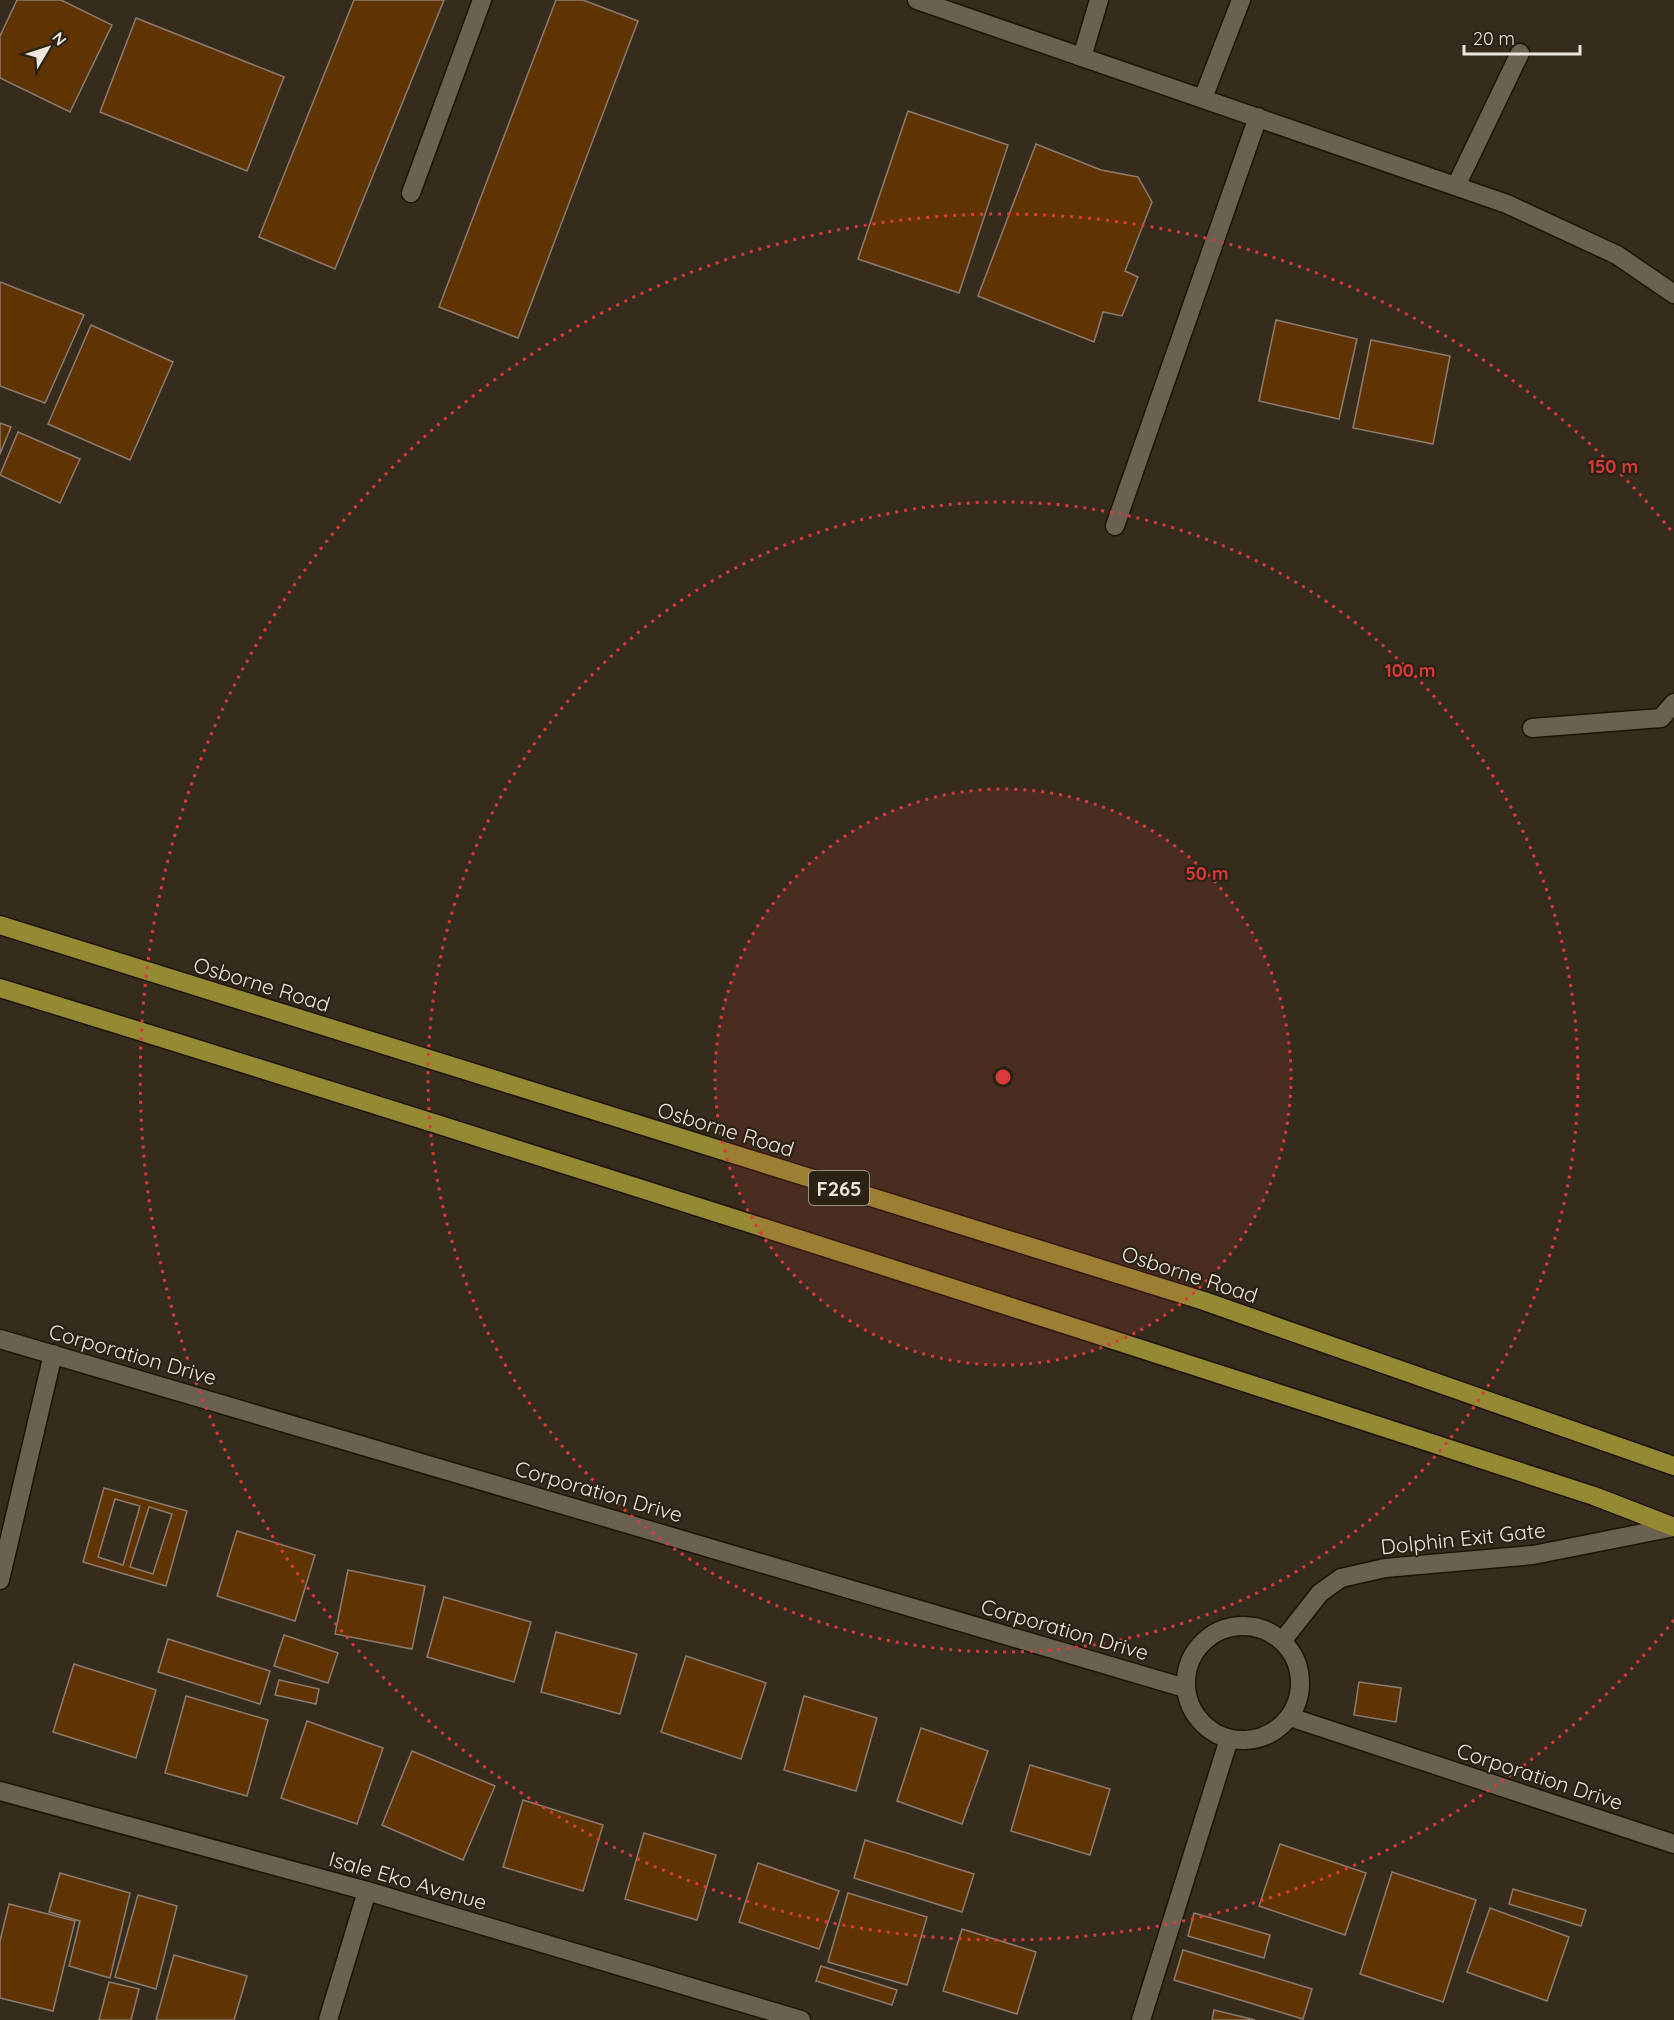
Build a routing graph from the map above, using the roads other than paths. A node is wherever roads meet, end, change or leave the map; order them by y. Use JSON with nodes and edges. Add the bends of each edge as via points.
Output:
{"nodes":[{"id":1,"x":482,"y":0,"type":"edge"},
{"id":2,"x":917,"y":0,"type":"edge"},
{"id":3,"x":1099,"y":0,"type":"edge"},
{"id":4,"x":1241,"y":0,"type":"edge"},
{"id":5,"x":1520,"y":53,"type":"dead end"},
{"id":6,"x":1082,"y":57,"type":"junction"},
{"id":7,"x":1203,"y":98,"type":"junction"},
{"id":8,"x":1258,"y":117,"type":"junction"},
{"id":9,"x":1456,"y":186,"type":"junction"},
{"id":10,"x":411,"y":193,"type":"dead end"},
{"id":11,"x":1674,"y":294,"type":"edge"},
{"id":12,"x":1115,"y":526,"type":"dead end"},
{"id":13,"x":1674,"y":703,"type":"edge"},
{"id":14,"x":1532,"y":728,"type":"dead end"},
{"id":15,"x":0,"y":925,"type":"edge"},
{"id":16,"x":0,"y":988,"type":"edge"},
{"id":17,"x":0,"y":1339,"type":"edge"},
{"id":18,"x":53,"y":1354,"type":"junction"},
{"id":19,"x":1674,"y":1466,"type":"edge"},
{"id":20,"x":1674,"y":1527,"type":"edge"},
{"id":21,"x":0,"y":1580,"type":"edge"},
{"id":22,"x":1282,"y":1640,"type":"junction"},
{"id":23,"x":1185,"y":1688,"type":"junction"},
{"id":24,"x":1290,"y":1717,"type":"junction"},
{"id":25,"x":1229,"y":1739,"type":"junction"},
{"id":26,"x":0,"y":1791,"type":"edge"},
{"id":27,"x":1674,"y":1844,"type":"edge"},
{"id":28,"x":367,"y":1891,"type":"junction"},
{"id":29,"x":328,"y":2020,"type":"edge"},
{"id":30,"x":801,"y":2020,"type":"edge"},
{"id":31,"x":1141,"y":2020,"type":"edge"}],
"edges":[{"from":1,"to":10,"type":"street"},
{"from":2,"to":6,"type":"street"},
{"from":3,"to":6,"type":"street"},
{"from":4,"to":7,"type":"street"},
{"from":5,"to":9,"type":"street"},
{"from":6,"to":7,"type":"street"},
{"from":7,"to":8,"type":"street"},
{"from":8,"to":9,"type":"street"},
{"from":8,"to":12,"type":"street"},
{"from":9,"to":11,"type":"street","via":[[1508,204],[1617,255]]},
{"from":13,"to":14,"type":"street","via":[[1661,718]]},
{"from":15,"to":19,"type":"main road","name":"Osborne Road","number":"F265","via":[[1204,1301]]},
{"from":16,"to":20,"type":"main road","via":[[447,1125],[1087,1329],[1594,1496]]},
{"from":17,"to":18,"type":"street","name":"Corporation Drive"},
{"from":18,"to":21,"type":"street"},
{"from":18,"to":23,"type":"street","name":"Corporation Drive"},
{"from":20,"to":22,"type":"street","name":"Dolphin Exit Gate","via":[[1533,1555],[1385,1568],[1341,1578],[1320,1593]]},
{"from":22,"to":23,"type":"street","via":[[1258,1626],[1231,1626],[1205,1638],[1189,1660]]},
{"from":22,"to":24,"type":"street","via":[[1298,1663],[1301,1691]]},
{"from":23,"to":25,"type":"street","via":[[1192,1710],[1202,1722]]},
{"from":24,"to":25,"type":"street","via":[[1273,1733],[1252,1740]]},
{"from":24,"to":27,"type":"street","name":"Corporation Drive"},
{"from":25,"to":31,"type":"street"},
{"from":26,"to":28,"type":"street","name":"Isale Eko Avenue"},
{"from":28,"to":29,"type":"street"},
{"from":28,"to":30,"type":"street","name":"Isale Eko Avenue"}]}
